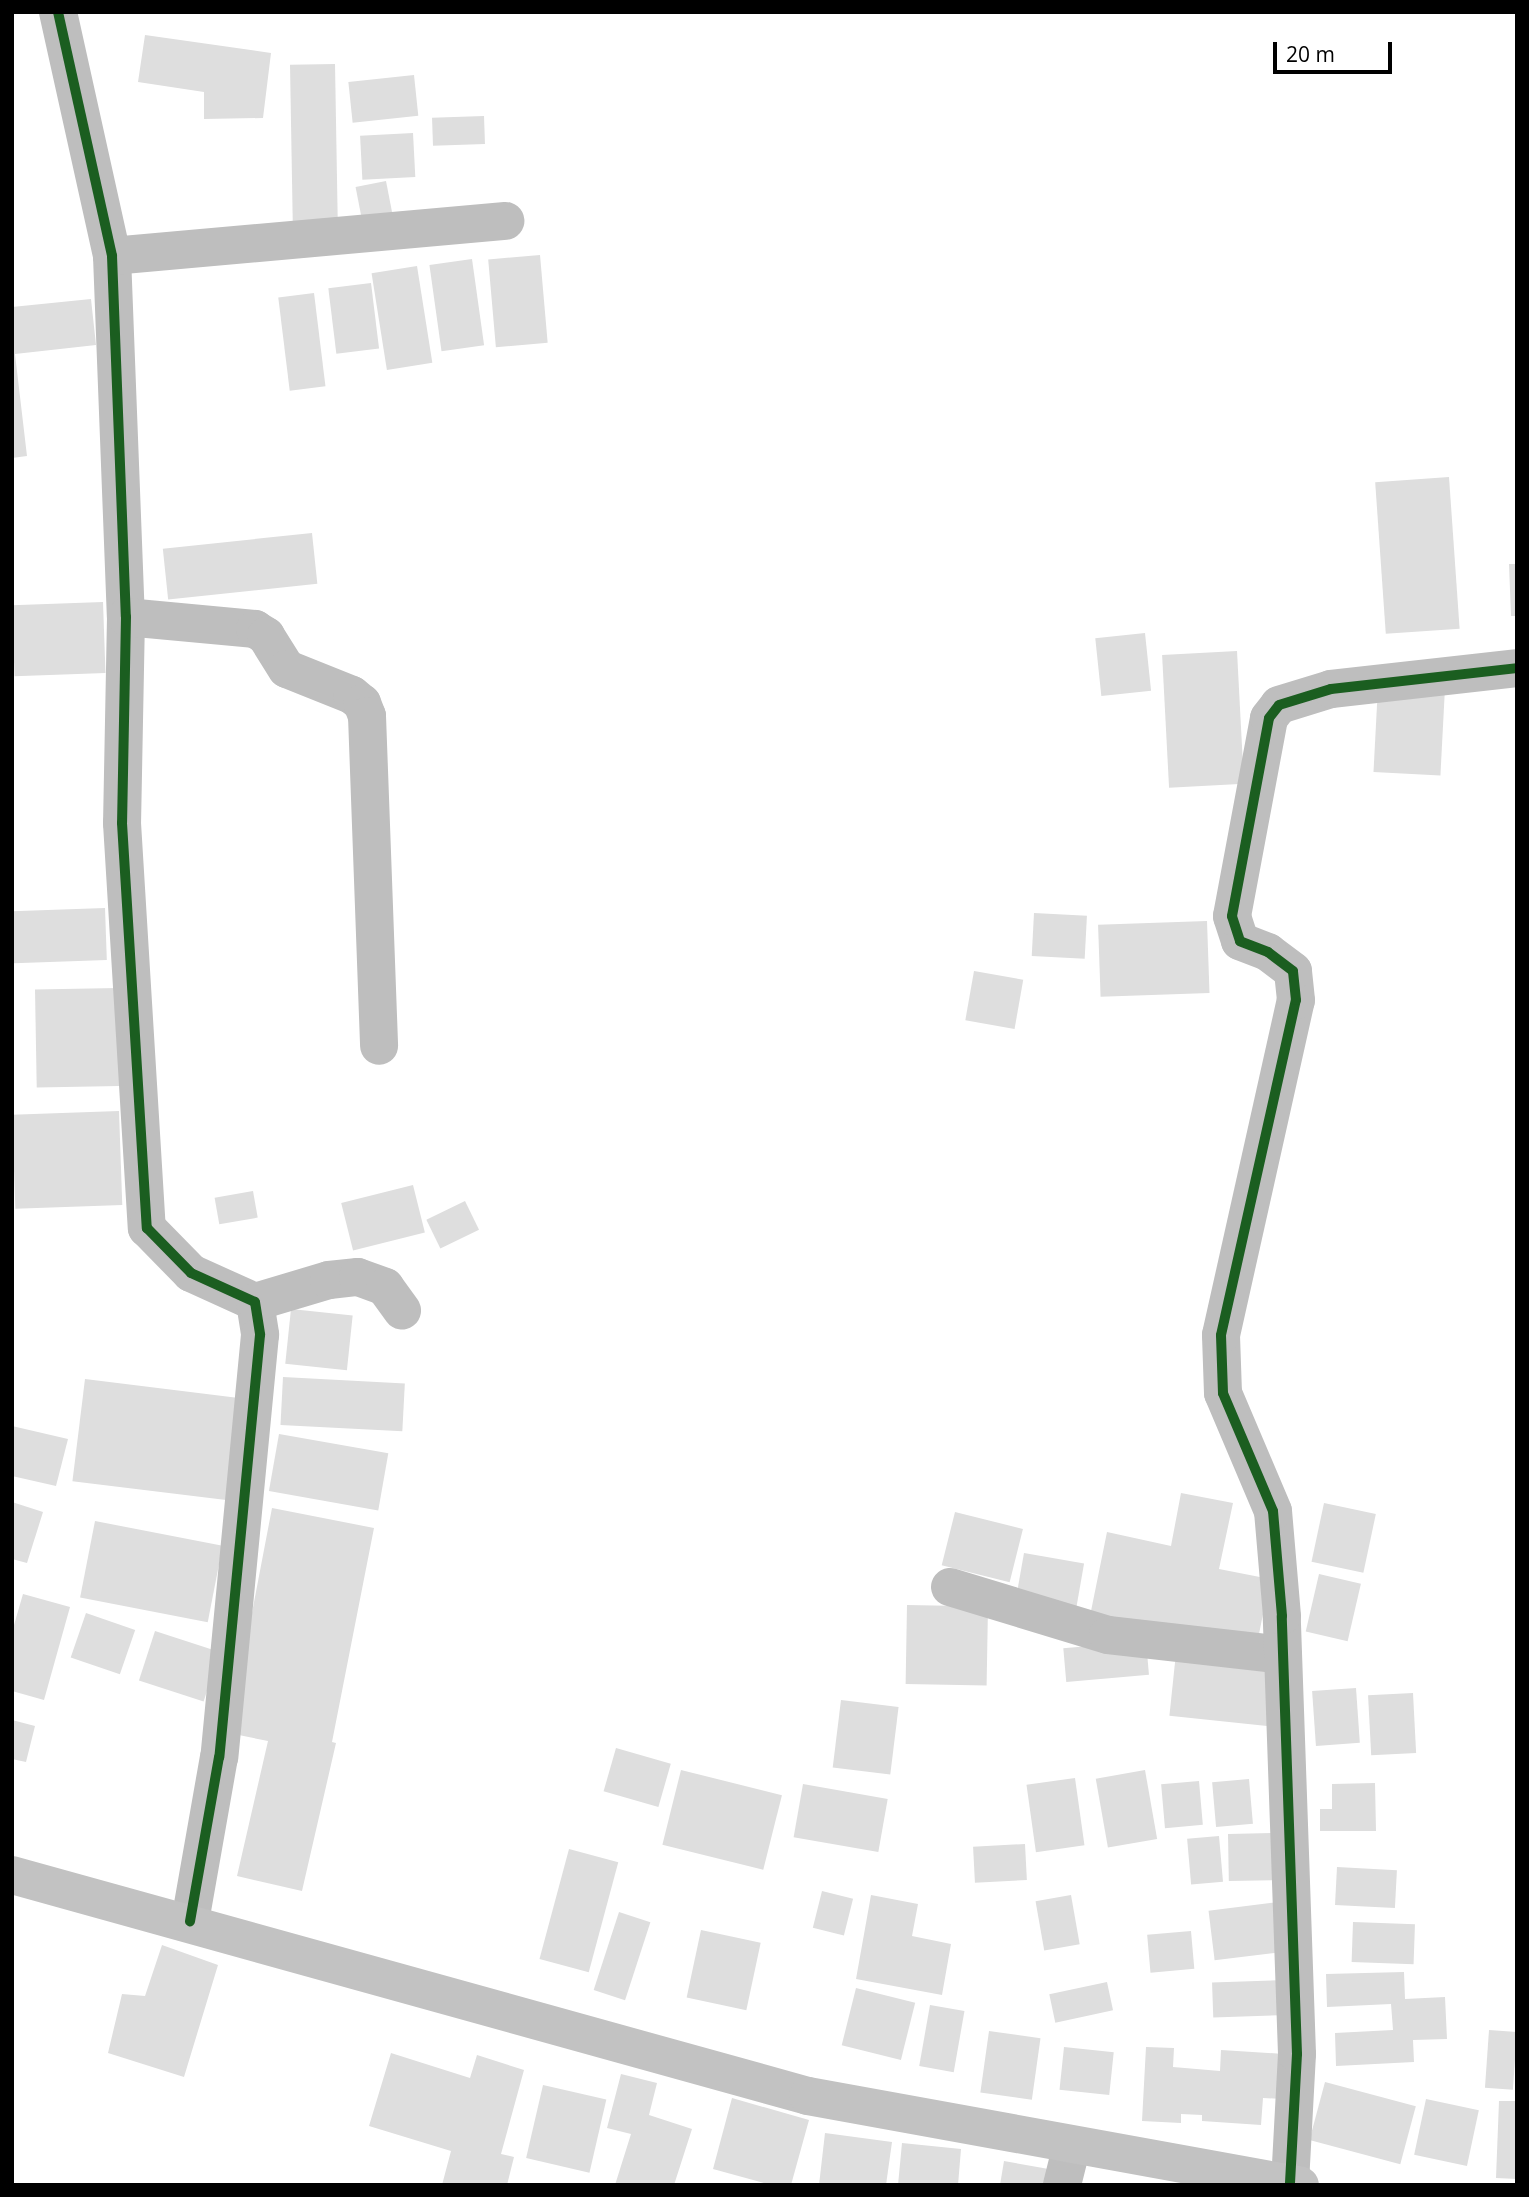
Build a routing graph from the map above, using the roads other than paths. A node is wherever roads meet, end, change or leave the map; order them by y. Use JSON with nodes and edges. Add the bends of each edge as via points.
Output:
{"nodes":[{"id":1,"x":58,"y":12,"type":"edge"},
{"id":2,"x":505,"y":221,"type":"dead end"},
{"id":3,"x":112,"y":256,"type":"junction"},
{"id":4,"x":126,"y":617,"type":"junction"},
{"id":5,"x":1517,"y":668,"type":"edge"},
{"id":6,"x":379,"y":1046,"type":"dead end"},
{"id":7,"x":255,"y":1302,"type":"junction"},
{"id":8,"x":402,"y":1310,"type":"dead end"},
{"id":9,"x":950,"y":1587,"type":"dead end"},
{"id":10,"x":1283,"y":1655,"type":"junction"},
{"id":11,"x":12,"y":1875,"type":"edge"},
{"id":12,"x":190,"y":1921,"type":"junction"},
{"id":13,"x":1072,"y":2145,"type":"junction"},
{"id":14,"x":1295,"y":2184,"type":"edge"},
{"id":15,"x":1062,"y":2185,"type":"edge"}],
"edges":[{"from":1,"to":3,"type":"street"},
{"from":2,"to":3,"type":"street"},
{"from":3,"to":4,"type":"street"},
{"from":4,"to":6,"type":"street","via":[[255,629],[266,636],[287,669],[362,703],[367,716]]},
{"from":4,"to":7,"type":"street","via":[[122,823],[147,1228],[191,1273]]},
{"from":5,"to":10,"type":"street","via":[[1297,696],[1279,705],[1269,718],[1232,916],[1240,941],[1268,952],[1293,971],[1296,1000],[1221,1335],[1223,1394],[1273,1511]]},
{"from":7,"to":8,"type":"street","via":[[330,1280],[358,1277],[385,1287]]},
{"from":7,"to":12,"type":"street","via":[[260,1335],[219,1757]]},
{"from":9,"to":10,"type":"street","via":[[1108,1635]]},
{"from":10,"to":14,"type":"street","via":[[1297,2054]]},
{"from":11,"to":12,"type":"street"},
{"from":12,"to":13,"type":"street","via":[[808,2096]]},
{"from":13,"to":14,"type":"street"},
{"from":13,"to":15,"type":"street"}]}
